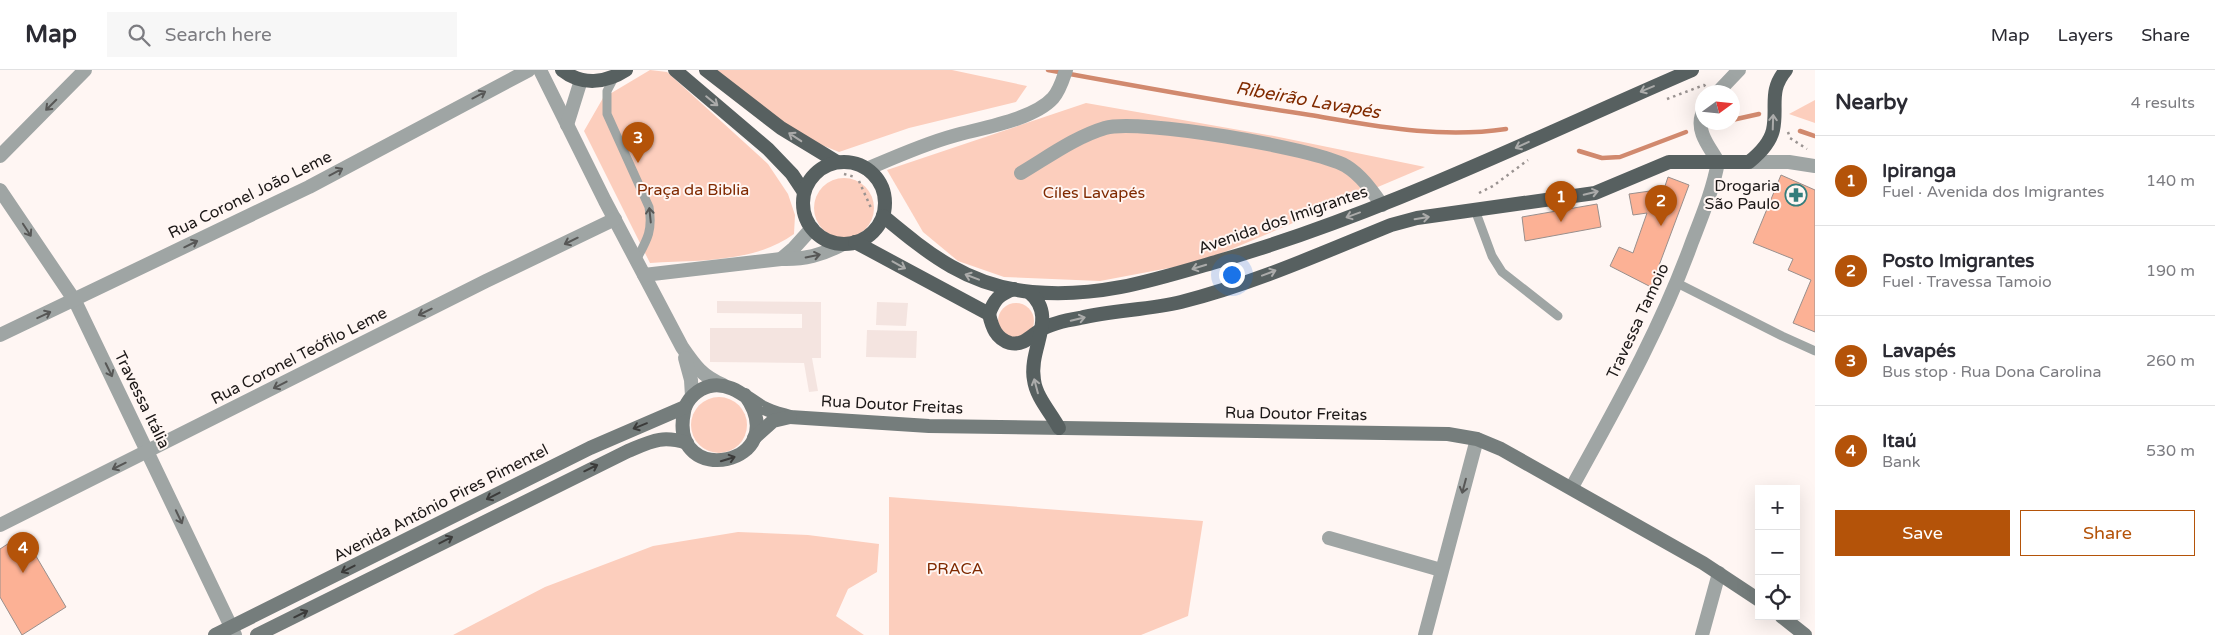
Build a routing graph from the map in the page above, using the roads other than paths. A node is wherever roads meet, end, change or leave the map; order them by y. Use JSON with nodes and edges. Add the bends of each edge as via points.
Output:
{"nodes":[{"id":1,"x":85,"y":70,"type":"edge"},
{"id":2,"x":529,"y":70,"type":"edge"},
{"id":3,"x":540,"y":70,"type":"edge"},
{"id":4,"x":552,"y":70,"type":"edge"},
{"id":5,"x":675,"y":70,"type":"edge"},
{"id":6,"x":706,"y":70,"type":"edge"},
{"id":7,"x":1066,"y":70,"type":"edge"},
{"id":8,"x":1692,"y":70,"type":"edge"},
{"id":9,"x":1740,"y":70,"type":"edge"},
{"id":10,"x":1786,"y":70,"type":"edge"},
{"id":11,"x":621,"y":73,"type":"edge"},
{"id":12,"x":571,"y":75,"type":"edge"},
{"id":13,"x":1719,"y":85,"type":"edge"},
{"id":14,"x":567,"y":125,"type":"junction"},
{"id":15,"x":1702,"y":130,"type":"edge"},
{"id":16,"x":0,"y":156,"type":"edge"},
{"id":17,"x":837,"y":162,"type":"junction"},
{"id":18,"x":1718,"y":162,"type":"junction"},
{"id":19,"x":1750,"y":162,"type":"junction"},
{"id":20,"x":1815,"y":166,"type":"edge"},
{"id":21,"x":867,"y":169,"type":"junction"},
{"id":22,"x":1022,"y":173,"type":"dead end"},
{"id":23,"x":0,"y":190,"type":"edge"},
{"id":24,"x":804,"y":192,"type":"junction"},
{"id":25,"x":1382,"y":205,"type":"junction"},
{"id":26,"x":1475,"y":210,"type":"junction"},
{"id":27,"x":882,"y":218,"type":"junction"},
{"id":28,"x":615,"y":219,"type":"junction"},
{"id":29,"x":812,"y":228,"type":"junction"},
{"id":30,"x":849,"y":243,"type":"junction"},
{"id":31,"x":781,"y":259,"type":"junction"},
{"id":32,"x":636,"y":260,"type":"junction"},
{"id":33,"x":644,"y":275,"type":"junction"},
{"id":34,"x":1677,"y":283,"type":"junction"},
{"id":35,"x":1014,"y":289,"type":"junction"},
{"id":36,"x":1029,"y":292,"type":"junction"},
{"id":37,"x":75,"y":301,"type":"junction"},
{"id":38,"x":990,"y":314,"type":"junction"},
{"id":39,"x":1558,"y":316,"type":"dead end"},
{"id":40,"x":1041,"y":330,"type":"junction"},
{"id":41,"x":0,"y":335,"type":"edge"},
{"id":42,"x":682,"y":347,"type":"junction"},
{"id":43,"x":1815,"y":351,"type":"edge"},
{"id":44,"x":723,"y":386,"type":"junction"},
{"id":45,"x":745,"y":396,"type":"junction"},
{"id":46,"x":689,"y":401,"type":"junction"},
{"id":47,"x":790,"y":417,"type":"junction"},
{"id":48,"x":1059,"y":428,"type":"junction"},
{"id":49,"x":753,"y":439,"type":"junction"},
{"id":50,"x":1477,"y":439,"type":"junction"},
{"id":51,"x":687,"y":443,"type":"junction"},
{"id":52,"x":148,"y":452,"type":"junction"},
{"id":53,"x":1572,"y":487,"type":"junction"},
{"id":54,"x":0,"y":525,"type":"edge"},
{"id":55,"x":1329,"y":538,"type":"dead end"},
{"id":56,"x":1441,"y":570,"type":"junction"},
{"id":57,"x":1719,"y":573,"type":"junction"},
{"id":58,"x":1755,"y":597,"type":"edge"},
{"id":59,"x":1786,"y":620,"type":"edge"},
{"id":60,"x":234,"y":631,"type":"edge"},
{"id":61,"x":215,"y":635,"type":"edge"},
{"id":62,"x":257,"y":635,"type":"edge"},
{"id":63,"x":1425,"y":635,"type":"edge"},
{"id":64,"x":1702,"y":635,"type":"edge"},
{"id":65,"x":1805,"y":635,"type":"edge"}],
"edges":[{"from":1,"to":16,"type":"street","one_way":true},
{"from":37,"to":2,"type":"street","name":"Rua Coronel João Leme","one_way":true,"via":[[309,187]]},
{"from":3,"to":14,"type":"street"},
{"from":4,"to":12,"type":"street"},
{"from":5,"to":24,"type":"main road","one_way":true,"via":[[768,149]]},
{"from":17,"to":6,"type":"main road","one_way":true,"via":[[781,128]]},
{"from":7,"to":21,"type":"street","via":[[1053,98],[1038,109],[936,142]]},
{"from":8,"to":25,"type":"main road","name":"Avenida dos Imigrantes","one_way":true},
{"from":9,"to":13,"type":"street"},
{"from":19,"to":10,"type":"main road","one_way":true,"via":[[1768,143],[1773,132],[1774,95]]},
{"from":11,"to":12,"type":"main road","via":[[597,81]]},
{"from":32,"to":11,"type":"lane","one_way":true,"via":[[650,235],[651,220],[649,207],[607,114],[607,91]]},
{"from":12,"to":14,"type":"street"},
{"from":14,"to":28,"type":"street"},
{"from":15,"to":18,"type":"street","via":[[1704,140]]},
{"from":17,"to":21,"type":"main road","via":[[858,164]]},
{"from":17,"to":24,"type":"main road","via":[[820,170],[808,181]]},
{"from":18,"to":19,"type":"main road"},
{"from":26,"to":18,"type":"main road","one_way":true,"via":[[1595,193],[1669,162]]},
{"from":18,"to":34,"type":"street","name":"Travessa Tamoio","via":[[1714,183]]},
{"from":19,"to":20,"type":"street"},
{"from":21,"to":27,"type":"main road","via":[[883,190]]},
{"from":22,"to":25,"type":"street","via":[[1080,138],[1106,128],[1144,127],[1212,135],[1320,155],[1347,167],[1366,183]]},
{"from":23,"to":37,"type":"street","name":"Travessa Itália","one_way":true},
{"from":24,"to":29,"type":"main road","via":[[805,217]]},
{"from":25,"to":36,"type":"main road","name":"Avenida dos Imigrantes","one_way":true,"via":[[1256,251],[1158,280],[1115,290]]},
{"from":26,"to":39,"type":"lane","via":[[1492,256],[1502,272]]},
{"from":40,"to":26,"type":"main road","one_way":true,"via":[[1080,318],[1181,302],[1242,283],[1391,225]]},
{"from":27,"to":30,"type":"main road","via":[[867,237]]},
{"from":35,"to":27,"type":"main road","name":"Avenida dos Imigrantes","one_way":true,"via":[[954,270]]},
{"from":28,"to":32,"type":"street"},
{"from":28,"to":52,"type":"street","name":"Rua Coronel Teófilo Leme","one_way":true},
{"from":29,"to":30,"type":"main road","via":[[831,242]]},
{"from":29,"to":31,"type":"street"},
{"from":31,"to":30,"type":"street","one_way":true,"via":[[818,256]]},
{"from":30,"to":38,"type":"main road","one_way":true},
{"from":31,"to":33,"type":"street"},
{"from":32,"to":33,"type":"street"},
{"from":33,"to":42,"type":"street"},
{"from":34,"to":43,"type":"lane"},
{"from":34,"to":53,"type":"street","name":"Travessa Tamoio","via":[[1646,350]]},
{"from":35,"to":36,"type":"main road","name":"Avenida dos Imigrantes"},
{"from":35,"to":38,"type":"main road","via":[[1002,293],[993,302]]},
{"from":36,"to":40,"type":"main road","via":[[1043,308]]},
{"from":41,"to":37,"type":"street","name":"Rua Coronel João Leme","one_way":true},
{"from":37,"to":52,"type":"street","name":"Travessa Itália","one_way":true},
{"from":38,"to":40,"type":"main road","via":[[995,332],[1011,343],[1032,338]]},
{"from":48,"to":40,"type":"main road","one_way":true,"via":[[1037,394],[1034,380],[1033,367]]},
{"from":42,"to":44,"type":"street","via":[[707,378]]},
{"from":42,"to":46,"type":"street","via":[[691,380]]},
{"from":44,"to":45,"type":"main road"},
{"from":44,"to":46,"type":"main road","name":"Avenida Antônio Pires Pimentel","via":[[710,386]]},
{"from":45,"to":47,"type":"main road","name":"Rua Doutor Freitas"},
{"from":45,"to":49,"type":"main road","via":[[756,419]]},
{"from":46,"to":51,"type":"main road","via":[[681,425]]},
{"from":46,"to":60,"type":"main road","name":"Avenida Antônio Pires Pimentel","one_way":true,"via":[[590,448]]},
{"from":47,"to":48,"type":"main road","name":"Rua Doutor Freitas","via":[[929,426]]},
{"from":47,"to":49,"type":"main road","name":"Rua Doutor Freitas","via":[[773,421]]},
{"from":48,"to":50,"type":"main road","name":"Rua Doutor Freitas","via":[[1448,434]]},
{"from":51,"to":49,"type":"main road","one_way":true,"via":[[703,458],[720,461],[746,450]]},
{"from":50,"to":53,"type":"main road","name":"Rua Doutor Freitas"},
{"from":50,"to":56,"type":"street","one_way":true},
{"from":62,"to":51,"type":"main road","one_way":true,"via":[[628,451],[660,438]]},
{"from":52,"to":54,"type":"street","name":"Rua Coronel Teófilo Leme","one_way":true},
{"from":52,"to":60,"type":"street","name":"Travessa Itália","one_way":true},
{"from":53,"to":57,"type":"main road","name":"Rua Doutor Freitas"},
{"from":55,"to":56,"type":"street"},
{"from":56,"to":63,"type":"street"},
{"from":57,"to":58,"type":"main road","name":"Rua Doutor Freitas"},
{"from":57,"to":64,"type":"street"},
{"from":59,"to":65,"type":"main road"},
{"from":60,"to":61,"type":"main road","name":"Avenida Antônio Pires Pimentel"}]}
